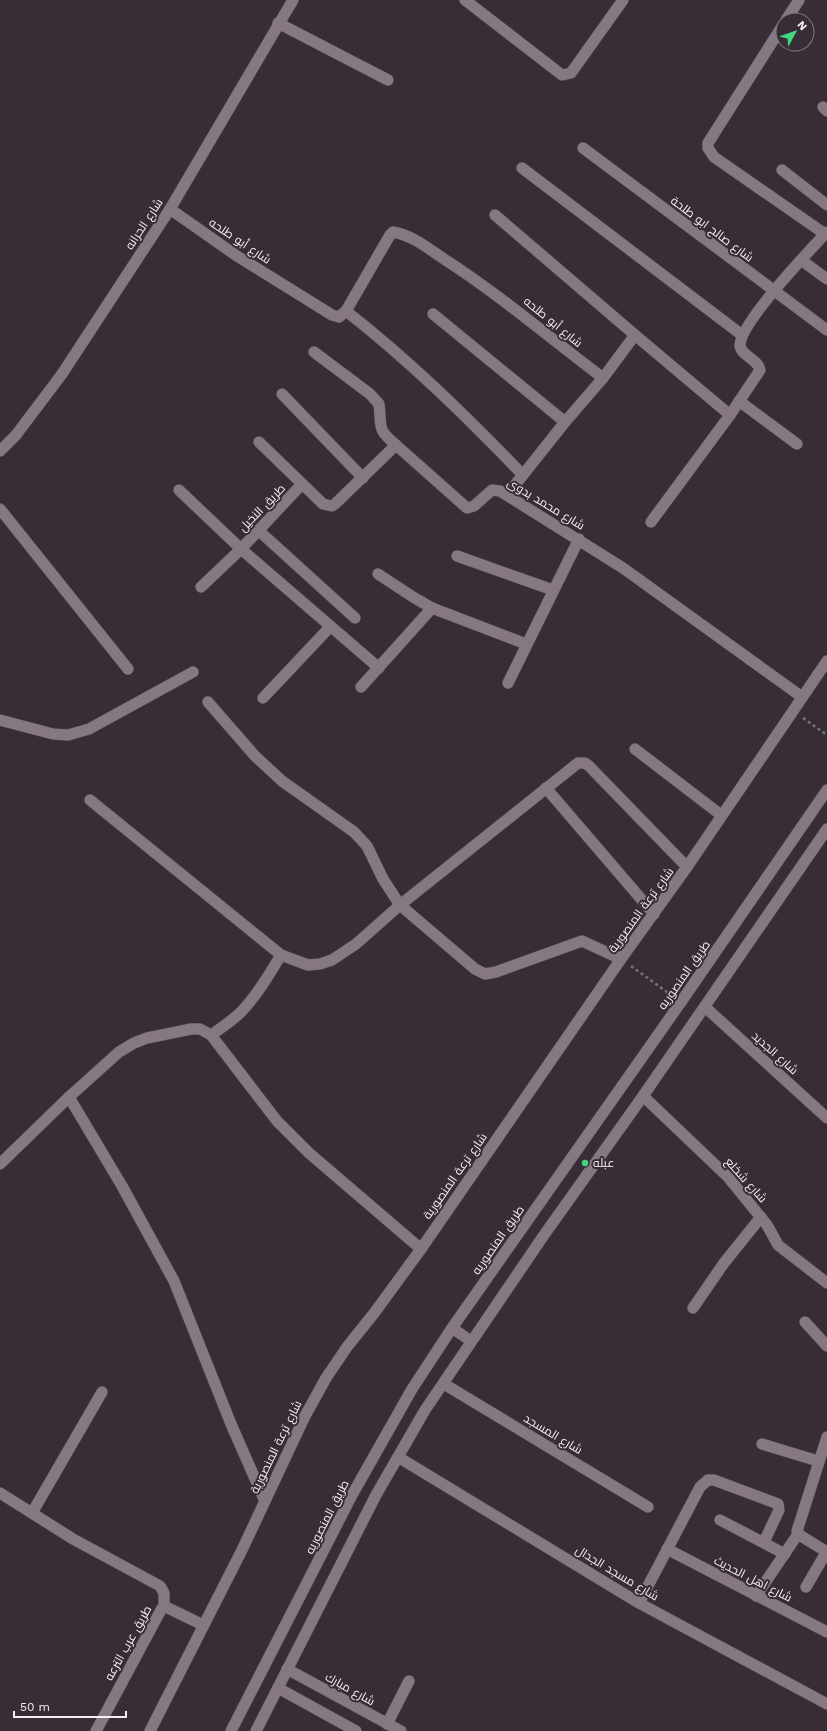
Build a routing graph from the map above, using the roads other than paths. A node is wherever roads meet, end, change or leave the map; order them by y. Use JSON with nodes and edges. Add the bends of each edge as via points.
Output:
{"nodes":[{"id":1,"x":293,"y":0,"type":"edge"},
{"id":2,"x":465,"y":0,"type":"edge"},
{"id":3,"x":624,"y":0,"type":"edge"},
{"id":4,"x":799,"y":0,"type":"edge"},
{"id":5,"x":791,"y":12,"type":"edge"},
{"id":6,"x":278,"y":23,"type":"junction"},
{"id":7,"x":775,"y":38,"type":"edge"},
{"id":8,"x":388,"y":80,"type":"dead end"},
{"id":9,"x":583,"y":148,"type":"dead end"},
{"id":10,"x":522,"y":168,"type":"dead end"},
{"id":11,"x":782,"y":170,"type":"dead end"},
{"id":12,"x":827,"y":206,"type":"edge"},
{"id":13,"x":170,"y":209,"type":"junction"},
{"id":14,"x":495,"y":215,"type":"dead end"},
{"id":15,"x":826,"y":233,"type":"edge"},
{"id":16,"x":801,"y":260,"type":"junction"},
{"id":17,"x":827,"y":280,"type":"edge"},
{"id":18,"x":773,"y":292,"type":"junction"},
{"id":19,"x":346,"y":311,"type":"junction"},
{"id":20,"x":433,"y":314,"type":"dead end"},
{"id":21,"x":827,"y":330,"type":"edge"},
{"id":22,"x":635,"y":335,"type":"junction"},
{"id":23,"x":742,"y":335,"type":"junction"},
{"id":24,"x":314,"y":352,"type":"dead end"},
{"id":25,"x":603,"y":378,"type":"junction"},
{"id":26,"x":282,"y":394,"type":"dead end"},
{"id":27,"x":739,"y":401,"type":"junction"},
{"id":28,"x":730,"y":414,"type":"junction"},
{"id":29,"x":565,"y":422,"type":"junction"},
{"id":30,"x":259,"y":442,"type":"dead end"},
{"id":31,"x":797,"y":444,"type":"dead end"},
{"id":32,"x":396,"y":445,"type":"junction"},
{"id":33,"x":0,"y":451,"type":"edge"},
{"id":34,"x":524,"y":475,"type":"junction"},
{"id":35,"x":362,"y":478,"type":"junction"},
{"id":36,"x":302,"y":484,"type":"junction"},
{"id":37,"x":179,"y":490,"type":"dead end"},
{"id":38,"x":507,"y":495,"type":"junction"},
{"id":39,"x":0,"y":509,"type":"edge"},
{"id":40,"x":651,"y":522,"type":"dead end"},
{"id":41,"x":258,"y":530,"type":"junction"},
{"id":42,"x":579,"y":539,"type":"junction"},
{"id":43,"x":240,"y":549,"type":"junction"},
{"id":44,"x":457,"y":556,"type":"dead end"},
{"id":45,"x":378,"y":574,"type":"dead end"},
{"id":46,"x":201,"y":587,"type":"dead end"},
{"id":47,"x":553,"y":590,"type":"junction"},
{"id":48,"x":432,"y":608,"type":"junction"},
{"id":49,"x":356,"y":618,"type":"dead end"},
{"id":50,"x":330,"y":627,"type":"junction"},
{"id":51,"x":526,"y":644,"type":"junction"},
{"id":52,"x":827,"y":661,"type":"edge"},
{"id":53,"x":379,"y":668,"type":"junction"},
{"id":54,"x":128,"y":669,"type":"dead end"},
{"id":55,"x":193,"y":672,"type":"dead end"},
{"id":56,"x":508,"y":683,"type":"dead end"},
{"id":57,"x":361,"y":687,"type":"dead end"},
{"id":58,"x":802,"y":697,"type":"junction"},
{"id":59,"x":263,"y":698,"type":"dead end"},
{"id":60,"x":208,"y":702,"type":"dead end"},
{"id":61,"x":0,"y":720,"type":"edge"},
{"id":62,"x":635,"y":749,"type":"dead end"},
{"id":63,"x":546,"y":788,"type":"junction"},
{"id":64,"x":827,"y":790,"type":"edge"},
{"id":65,"x":90,"y":800,"type":"dead end"},
{"id":66,"x":721,"y":815,"type":"junction"},
{"id":67,"x":827,"y":829,"type":"edge"},
{"id":68,"x":687,"y":867,"type":"junction"},
{"id":69,"x":400,"y":905,"type":"junction"},
{"id":70,"x":654,"y":914,"type":"junction"},
{"id":71,"x":280,"y":955,"type":"junction"},
{"id":72,"x":625,"y":962,"type":"junction"},
{"id":73,"x":705,"y":1007,"type":"junction"},
{"id":74,"x":211,"y":1036,"type":"junction"},
{"id":75,"x":643,"y":1096,"type":"junction"},
{"id":76,"x":69,"y":1097,"type":"junction"},
{"id":77,"x":827,"y":1118,"type":"edge"},
{"id":78,"x":0,"y":1164,"type":"edge"},
{"id":79,"x":760,"y":1217,"type":"junction"},
{"id":80,"x":421,"y":1249,"type":"junction"},
{"id":81,"x":827,"y":1283,"type":"edge"},
{"id":82,"x":693,"y":1308,"type":"dead end"},
{"id":83,"x":805,"y":1322,"type":"dead end"},
{"id":84,"x":452,"y":1328,"type":"junction"},
{"id":85,"x":471,"y":1341,"type":"junction"},
{"id":86,"x":827,"y":1346,"type":"edge"},
{"id":87,"x":444,"y":1384,"type":"junction"},
{"id":88,"x":102,"y":1392,"type":"dead end"},
{"id":89,"x":827,"y":1437,"type":"edge"},
{"id":90,"x":762,"y":1444,"type":"dead end"},
{"id":91,"x":398,"y":1456,"type":"junction"},
{"id":92,"x":821,"y":1467,"type":"edge"},
{"id":93,"x":0,"y":1492,"type":"edge"},
{"id":94,"x":264,"y":1499,"type":"junction"},
{"id":95,"x":648,"y":1507,"type":"dead end"},
{"id":96,"x":32,"y":1513,"type":"junction"},
{"id":97,"x":720,"y":1520,"type":"dead end"},
{"id":98,"x":800,"y":1535,"type":"junction"},
{"id":99,"x":764,"y":1542,"type":"junction"},
{"id":100,"x":667,"y":1550,"type":"junction"},
{"id":101,"x":827,"y":1551,"type":"edge"},
{"id":102,"x":784,"y":1554,"type":"junction"},
{"id":103,"x":806,"y":1587,"type":"dead end"},
{"id":104,"x":756,"y":1596,"type":"junction"},
{"id":105,"x":639,"y":1603,"type":"junction"},
{"id":106,"x":164,"y":1607,"type":"junction"},
{"id":107,"x":203,"y":1625,"type":"junction"},
{"id":108,"x":827,"y":1632,"type":"edge"},
{"id":109,"x":287,"y":1669,"type":"junction"},
{"id":110,"x":409,"y":1681,"type":"dead end"},
{"id":111,"x":278,"y":1688,"type":"junction"},
{"id":112,"x":827,"y":1704,"type":"edge"},
{"id":113,"x":387,"y":1724,"type":"junction"},
{"id":114,"x":96,"y":1731,"type":"edge"},
{"id":115,"x":150,"y":1731,"type":"edge"},
{"id":116,"x":231,"y":1731,"type":"edge"},
{"id":117,"x":256,"y":1731,"type":"edge"},
{"id":118,"x":356,"y":1731,"type":"edge"},
{"id":119,"x":401,"y":1731,"type":"edge"}],
"edges":[{"from":1,"to":6,"type":"street","name":"شارع الحرانه"},
{"from":2,"to":3,"type":"street","via":[[566,76],[571,73]]},
{"from":4,"to":5,"type":"street"},
{"from":6,"to":8,"type":"street"},
{"from":6,"to":13,"type":"street","name":"شارع الحرانه"},
{"from":7,"to":15,"type":"street","via":[[708,143],[708,148],[714,157]]},
{"from":9,"to":18,"type":"street","name":"شارع صالح ابو طلحة"},
{"from":10,"to":23,"type":"street"},
{"from":11,"to":12,"type":"street"},
{"from":13,"to":19,"type":"street","name":"شارع أبو طلحه","via":[[237,256],[332,315],[339,317]]},
{"from":13,"to":33,"type":"street","name":"شارع الحرانه","via":[[62,374],[16,435]]},
{"from":14,"to":22,"type":"street"},
{"from":15,"to":16,"type":"street"},
{"from":16,"to":17,"type":"street"},
{"from":16,"to":18,"type":"street"},
{"from":18,"to":21,"type":"street","name":"شارع صالح ابو طلحة"},
{"from":18,"to":23,"type":"street"},
{"from":19,"to":25,"type":"street","name":"شارع أبو طلحه","via":[[394,232],[424,246],[481,283]]},
{"from":19,"to":34,"type":"street","via":[[418,371]]},
{"from":20,"to":29,"type":"street"},
{"from":22,"to":25,"type":"street"},
{"from":22,"to":28,"type":"street"},
{"from":23,"to":27,"type":"street","via":[[741,350],[756,362],[760,370]]},
{"from":24,"to":32,"type":"street","via":[[370,394],[379,404],[381,432]]},
{"from":25,"to":29,"type":"street"},
{"from":26,"to":35,"type":"street"},
{"from":27,"to":28,"type":"street"},
{"from":27,"to":31,"type":"street"},
{"from":28,"to":40,"type":"street"},
{"from":29,"to":34,"type":"street"},
{"from":30,"to":36,"type":"street"},
{"from":32,"to":35,"type":"street"},
{"from":32,"to":38,"type":"street","name":"شارع محمد بدوى","via":[[467,508],[474,506],[492,490],[496,489]]},
{"from":34,"to":38,"type":"street"},
{"from":35,"to":36,"type":"street","via":[[332,506],[323,504]]},
{"from":36,"to":41,"type":"street","name":"طريق النخيل"},
{"from":37,"to":43,"type":"street","name":"طريق النخيل"},
{"from":38,"to":42,"type":"street","name":"شارع محمد بدوى"},
{"from":39,"to":54,"type":"street"},
{"from":41,"to":43,"type":"street","name":"طريق النخيل"},
{"from":41,"to":49,"type":"street"},
{"from":42,"to":47,"type":"street"},
{"from":42,"to":58,"type":"street","name":"شارع محمد بدوى"},
{"from":43,"to":46,"type":"street","name":"طريق النخيل"},
{"from":43,"to":50,"type":"street"},
{"from":44,"to":47,"type":"street"},
{"from":45,"to":48,"type":"street"},
{"from":47,"to":51,"type":"street"},
{"from":48,"to":51,"type":"street"},
{"from":48,"to":53,"type":"street"},
{"from":50,"to":53,"type":"street"},
{"from":50,"to":59,"type":"street"},
{"from":51,"to":56,"type":"street"},
{"from":52,"to":58,"type":"street","name":"شارع ترعة المنصورية"},
{"from":53,"to":57,"type":"street"},
{"from":55,"to":61,"type":"street","via":[[88,728],[68,735],[53,734]]},
{"from":58,"to":66,"type":"street","name":"شارع ترعة المنصورية"},
{"from":60,"to":69,"type":"street","via":[[282,781],[354,832],[367,846],[383,879]]},
{"from":62,"to":66,"type":"street"},
{"from":63,"to":68,"type":"street","via":[[578,763],[585,763]]},
{"from":63,"to":69,"type":"street"},
{"from":63,"to":70,"type":"street"},
{"from":64,"to":84,"type":"street","name":"طريق المنصوريه","via":[[677,1009]]},
{"from":65,"to":71,"type":"street"},
{"from":66,"to":68,"type":"street","name":"شارع ترعة المنصورية"},
{"from":67,"to":73,"type":"street"},
{"from":68,"to":70,"type":"street","name":"شارع ترعة المنصورية"},
{"from":69,"to":71,"type":"street","via":[[356,944],[332,960],[308,965]]},
{"from":69,"to":72,"type":"street","via":[[475,970],[485,974],[582,941]]},
{"from":70,"to":72,"type":"street","name":"شارع ترعة المنصورية"},
{"from":71,"to":74,"type":"street","via":[[251,1001]]},
{"from":72,"to":80,"type":"street","name":"شارع ترعة المنصورية"},
{"from":73,"to":75,"type":"street"},
{"from":73,"to":77,"type":"street","name":"شارع الجديد"},
{"from":74,"to":76,"type":"street","via":[[200,1029],[191,1029],[134,1043],[119,1052]]},
{"from":74,"to":80,"type":"street","via":[[277,1121],[341,1182]]},
{"from":75,"to":79,"type":"street","name":"شارع شخلع","via":[[728,1177]]},
{"from":75,"to":85,"type":"street"},
{"from":76,"to":78,"type":"street"},
{"from":76,"to":94,"type":"street","via":[[174,1281]]},
{"from":79,"to":81,"type":"street","name":"شارع شخلع","via":[[778,1245]]},
{"from":79,"to":82,"type":"street"},
{"from":80,"to":94,"type":"street","name":"شارع ترعة المنصورية","via":[[326,1378],[304,1416]]},
{"from":83,"to":86,"type":"street"},
{"from":84,"to":85,"type":"street"},
{"from":84,"to":116,"type":"street","name":"طريق المنصوريه","via":[[412,1389],[352,1495]]},
{"from":85,"to":87,"type":"street"},
{"from":87,"to":91,"type":"street","via":[[425,1410]]},
{"from":87,"to":95,"type":"street","name":"شارع المسجد"},
{"from":88,"to":96,"type":"street"},
{"from":89,"to":92,"type":"street"},
{"from":90,"to":92,"type":"street"},
{"from":91,"to":105,"type":"street","name":"شارع مسجد الجدال"},
{"from":91,"to":109,"type":"street"},
{"from":92,"to":98,"type":"street","via":[[797,1527]]},
{"from":93,"to":96,"type":"street"},
{"from":94,"to":107,"type":"street","name":"شارع ترعة المنصورية","via":[[242,1550]]},
{"from":96,"to":106,"type":"street","via":[[73,1539],[160,1586],[164,1593]]},
{"from":97,"to":99,"type":"street"},
{"from":98,"to":101,"type":"street"},
{"from":98,"to":102,"type":"street"},
{"from":99,"to":100,"type":"street","via":[[779,1510],[778,1504],[708,1480],[700,1487]]},
{"from":99,"to":102,"type":"street"},
{"from":100,"to":104,"type":"street","name":"شارع اهل الحديث"},
{"from":100,"to":105,"type":"street"},
{"from":101,"to":103,"type":"street"},
{"from":102,"to":104,"type":"street"},
{"from":104,"to":108,"type":"street","name":"شارع اهل الحديث"},
{"from":105,"to":112,"type":"street","name":"شارع مسجد الجدال"},
{"from":106,"to":107,"type":"street","name":"طريق عرب الترعه"},
{"from":106,"to":114,"type":"street","name":"طريق عرب الترعه"},
{"from":107,"to":115,"type":"street","name":"شارع ترعة المنصورية"},
{"from":109,"to":111,"type":"street"},
{"from":109,"to":113,"type":"street","name":"شارع مبارك"},
{"from":110,"to":113,"type":"street"},
{"from":111,"to":117,"type":"street"},
{"from":111,"to":118,"type":"street"},
{"from":113,"to":119,"type":"street","name":"شارع مبارك"}]}
